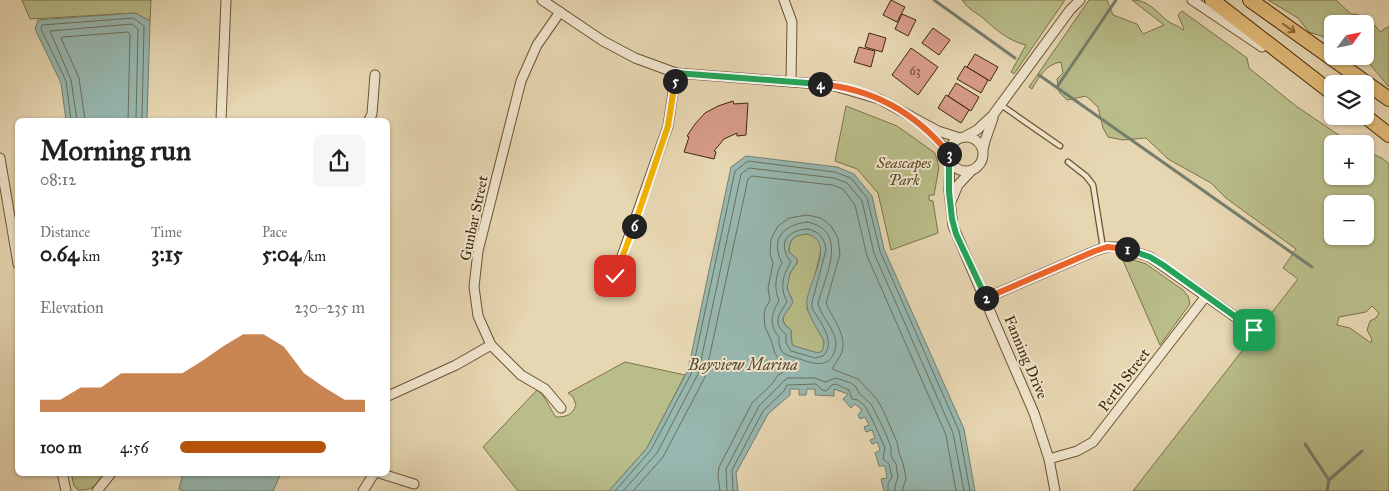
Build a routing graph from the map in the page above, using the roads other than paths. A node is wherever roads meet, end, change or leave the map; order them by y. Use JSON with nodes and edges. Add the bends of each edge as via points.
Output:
{"nodes":[{"id":1,"x":226,"y":0,"type":"edge"},
{"id":2,"x":542,"y":0,"type":"edge"},
{"id":3,"x":784,"y":0,"type":"edge"},
{"id":4,"x":1075,"y":0,"type":"edge"},
{"id":5,"x":1080,"y":0,"type":"edge"},
{"id":6,"x":1192,"y":0,"type":"edge"},
{"id":7,"x":1212,"y":0,"type":"edge"},
{"id":8,"x":1250,"y":0,"type":"edge"},
{"id":9,"x":1070,"y":10,"type":"junction"},
{"id":10,"x":560,"y":12,"type":"junction"},
{"id":11,"x":676,"y":73,"type":"junction"},
{"id":12,"x":375,"y":75,"type":"dead end"},
{"id":13,"x":791,"y":81,"type":"junction"},
{"id":14,"x":1319,"y":84,"type":"junction"},
{"id":15,"x":1324,"y":87,"type":"edge"},
{"id":16,"x":1389,"y":99,"type":"edge"},
{"id":17,"x":1001,"y":104,"type":"junction"},
{"id":18,"x":221,"y":118,"type":"edge"},
{"id":19,"x":371,"y":118,"type":"edge"},
{"id":20,"x":917,"y":120,"type":"junction"},
{"id":21,"x":1374,"y":123,"type":"edge"},
{"id":22,"x":1389,"y":135,"type":"edge"},
{"id":23,"x":962,"y":138,"type":"junction"},
{"id":24,"x":1060,"y":146,"type":"dead end"},
{"id":25,"x":983,"y":152,"type":"junction"},
{"id":26,"x":950,"y":156,"type":"junction"},
{"id":27,"x":0,"y":158,"type":"edge"},
{"id":28,"x":1068,"y":162,"type":"dead end"},
{"id":29,"x":976,"y":167,"type":"junction"},
{"id":30,"x":951,"y":210,"type":"junction"},
{"id":31,"x":15,"y":246,"type":"edge"},
{"id":32,"x":1103,"y":248,"type":"junction"},
{"id":33,"x":615,"y":276,"type":"dead end"},
{"id":34,"x":1206,"y":296,"type":"junction"},
{"id":35,"x":986,"y":298,"type":"junction"},
{"id":36,"x":1254,"y":330,"type":"dead end"},
{"id":37,"x":491,"y":345,"type":"junction"},
{"id":38,"x":390,"y":395,"type":"edge"},
{"id":39,"x":561,"y":408,"type":"dead end"},
{"id":40,"x":1049,"y":459,"type":"junction"},
{"id":41,"x":63,"y":476,"type":"edge"},
{"id":42,"x":109,"y":476,"type":"edge"},
{"id":43,"x":372,"y":476,"type":"edge"},
{"id":44,"x":388,"y":476,"type":"edge"},
{"id":45,"x":414,"y":484,"type":"dead end"},
{"id":46,"x":66,"y":491,"type":"edge"},
{"id":47,"x":97,"y":491,"type":"edge"},
{"id":48,"x":363,"y":491,"type":"edge"},
{"id":49,"x":1055,"y":491,"type":"edge"}],
"edges":[{"from":1,"to":18,"type":"street"},
{"from":2,"to":10,"type":"street"},
{"from":3,"to":13,"type":"street","via":[[792,22]]},
{"from":4,"to":9,"type":"street"},
{"from":5,"to":9,"type":"street"},
{"from":6,"to":14,"type":"street"},
{"from":7,"to":14,"type":"main road"},
{"from":8,"to":16,"type":"main road","one_way":true},
{"from":9,"to":17,"type":"street"},
{"from":10,"to":11,"type":"street","via":[[635,58]]},
{"from":10,"to":37,"type":"street","name":"Gunbar Street","via":[[537,45],[520,82],[478,251],[474,287],[478,316]]},
{"from":11,"to":13,"type":"street"},
{"from":11,"to":33,"type":"street","via":[[668,126]]},
{"from":12,"to":19,"type":"street"},
{"from":13,"to":20,"type":"street","via":[[831,85],[865,94]]},
{"from":14,"to":15,"type":"main road"},
{"from":17,"to":23,"type":"street","via":[[986,122]]},
{"from":17,"to":24,"type":"lane"},
{"from":17,"to":25,"type":"street","via":[[989,127]]},
{"from":20,"to":23,"type":"street","via":[[938,132]]},
{"from":20,"to":26,"type":"street"},
{"from":21,"to":22,"type":"main road"},
{"from":23,"to":25,"type":"street","via":[[970,137],[977,141]]},
{"from":23,"to":26,"type":"street","via":[[952,144]]},
{"from":25,"to":29,"type":"street"},
{"from":26,"to":29,"type":"street","via":[[960,169]]},
{"from":26,"to":30,"type":"street","name":"Fanning Drive"},
{"from":27,"to":31,"type":"street"},
{"from":28,"to":32,"type":"lane","via":[[1092,185]]},
{"from":29,"to":30,"type":"street","name":"Fanning Drive","via":[[958,185],[952,197]]},
{"from":30,"to":35,"type":"street","name":"Fanning Drive","via":[[956,234]]},
{"from":32,"to":34,"type":"street","via":[[1120,247],[1150,257]]},
{"from":32,"to":35,"type":"street"},
{"from":34,"to":36,"type":"street"},
{"from":34,"to":40,"type":"street","name":"Perth Street","via":[[1093,442],[1077,451]]},
{"from":35,"to":40,"type":"street","name":"Fanning Drive","via":[[1034,413]]},
{"from":37,"to":38,"type":"street"},
{"from":37,"to":39,"type":"street","name":"Gunbar Street","via":[[521,375],[545,389]]},
{"from":40,"to":49,"type":"street","name":"Fanning Drive"},
{"from":41,"to":46,"type":"street"},
{"from":42,"to":47,"type":"street"},
{"from":43,"to":48,"type":"street"},
{"from":44,"to":45,"type":"street"}]}
